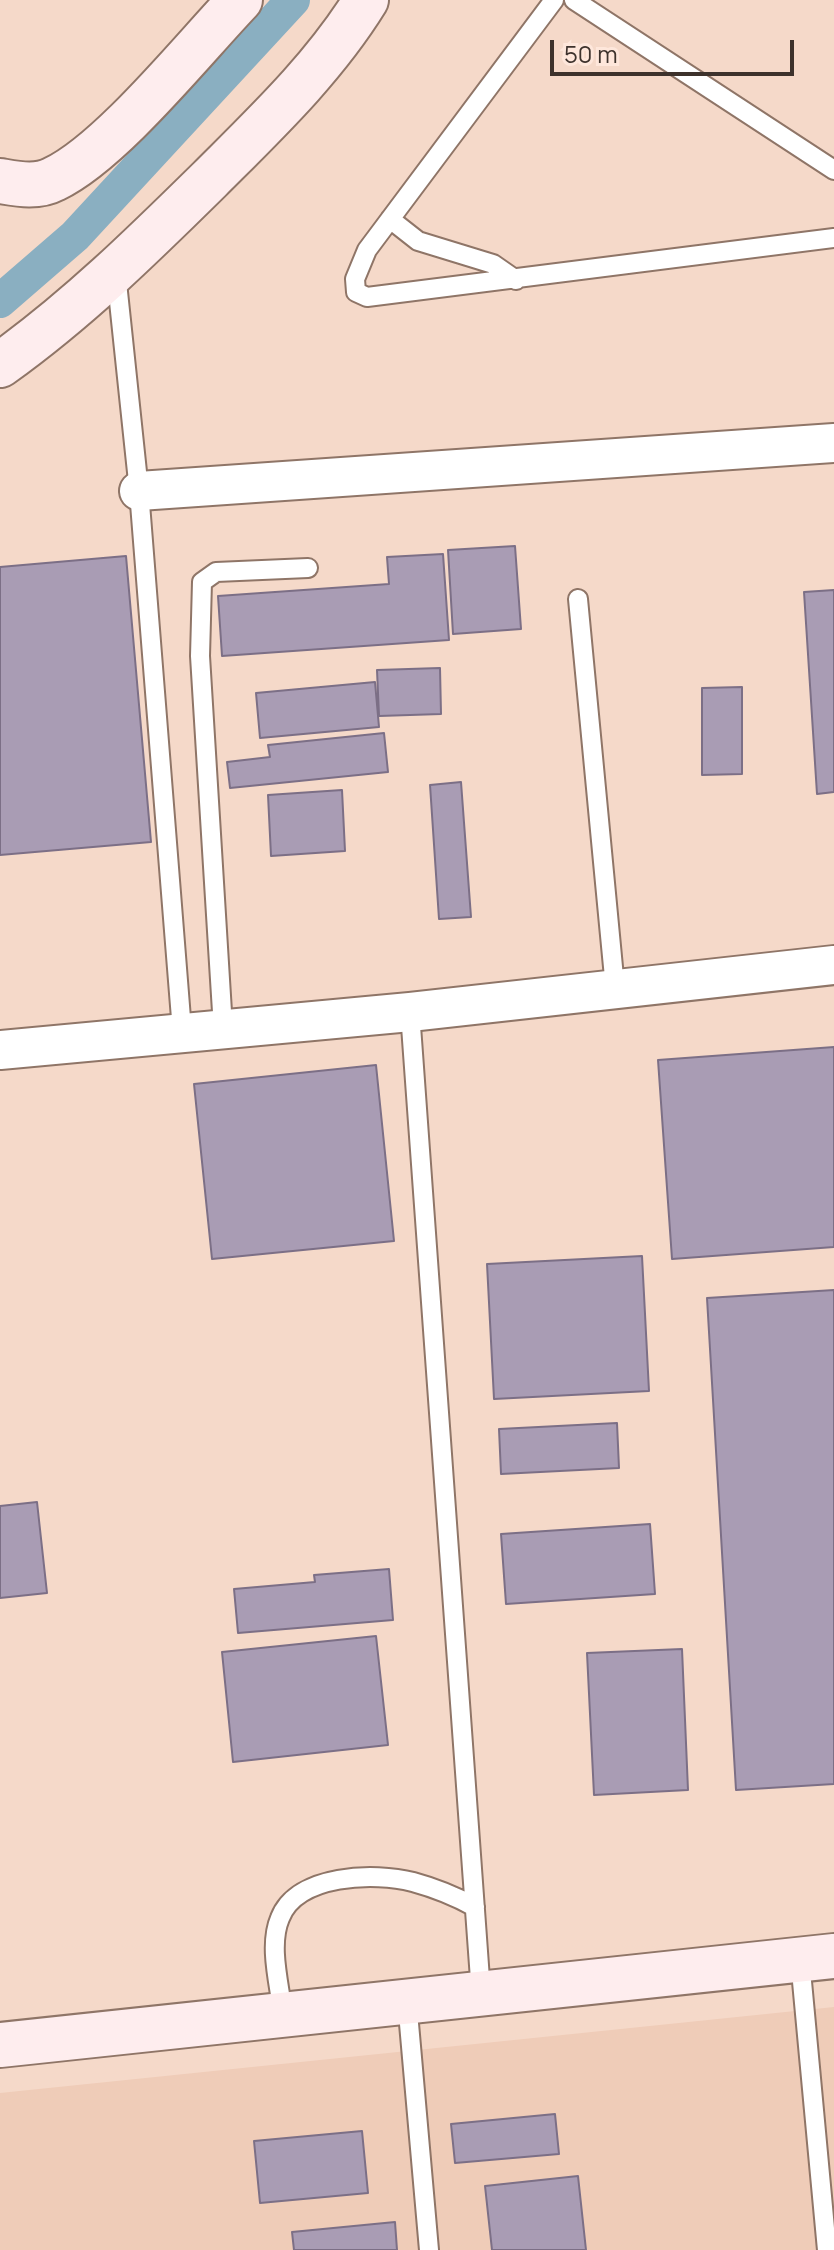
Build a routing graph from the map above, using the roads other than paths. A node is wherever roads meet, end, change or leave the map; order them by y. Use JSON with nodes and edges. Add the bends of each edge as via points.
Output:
{"nodes":[{"id":1,"x":240,"y":0,"type":"edge"},
{"id":2,"x":366,"y":0,"type":"edge"},
{"id":3,"x":554,"y":0,"type":"edge"},
{"id":4,"x":574,"y":0,"type":"edge"},
{"id":5,"x":832,"y":165,"type":"edge"},
{"id":6,"x":0,"y":181,"type":"edge"},
{"id":7,"x":390,"y":219,"type":"junction"},
{"id":8,"x":834,"y":238,"type":"edge"},
{"id":9,"x":116,"y":272,"type":"junction"},
{"id":10,"x":516,"y":280,"type":"junction"},
{"id":11,"x":0,"y":365,"type":"edge"},
{"id":12,"x":834,"y":443,"type":"edge"},
{"id":13,"x":139,"y":491,"type":"junction"},
{"id":14,"x":308,"y":568,"type":"dead end"},
{"id":15,"x":578,"y":599,"type":"dead end"},
{"id":16,"x":834,"y":965,"type":"edge"},
{"id":17,"x":615,"y":988,"type":"junction"},
{"id":18,"x":410,"y":1012,"type":"junction"},
{"id":19,"x":223,"y":1028,"type":"junction"},
{"id":20,"x":182,"y":1031,"type":"junction"},
{"id":21,"x":0,"y":1050,"type":"edge"},
{"id":22,"x":475,"y":1907,"type":"junction"},
{"id":23,"x":817,"y":1958,"type":"edge"},
{"id":24,"x":481,"y":1993,"type":"junction"},
{"id":25,"x":407,"y":2001,"type":"junction"},
{"id":26,"x":283,"y":2015,"type":"junction"},
{"id":27,"x":0,"y":2045,"type":"edge"},
{"id":28,"x":429,"y":2250,"type":"edge"},
{"id":29,"x":827,"y":2250,"type":"edge"}],
"edges":[{"from":1,"to":6,"type":"street","via":[[90,155],[40,184]]},
{"from":2,"to":9,"type":"street","via":[[291,99]]},
{"from":3,"to":7,"type":"lane"},
{"from":4,"to":5,"type":"lane"},
{"from":7,"to":10,"type":"lane","via":[[418,241],[493,264]]},
{"from":7,"to":10,"type":"lane","via":[[367,250],[355,279],[356,292],[367,297]]},
{"from":8,"to":10,"type":"lane"},
{"from":9,"to":11,"type":"street"},
{"from":9,"to":13,"type":"lane"},
{"from":12,"to":13,"type":"street"},
{"from":13,"to":20,"type":"lane"},
{"from":14,"to":19,"type":"lane","via":[[216,572],[202,582],[200,656]]},
{"from":15,"to":17,"type":"lane"},
{"from":16,"to":17,"type":"street"},
{"from":17,"to":18,"type":"street"},
{"from":18,"to":19,"type":"street"},
{"from":18,"to":22,"type":"lane"},
{"from":19,"to":20,"type":"street"},
{"from":20,"to":21,"type":"street"},
{"from":22,"to":24,"type":"lane"},
{"from":22,"to":26,"type":"lane","via":[[410,1881],[364,1877],[316,1886],[296,1897],[280,1917],[277,1935]]},
{"from":23,"to":24,"type":"street"},
{"from":23,"to":29,"type":"lane"},
{"from":24,"to":25,"type":"street"},
{"from":25,"to":26,"type":"street"},
{"from":25,"to":28,"type":"lane"},
{"from":26,"to":27,"type":"street"}]}
